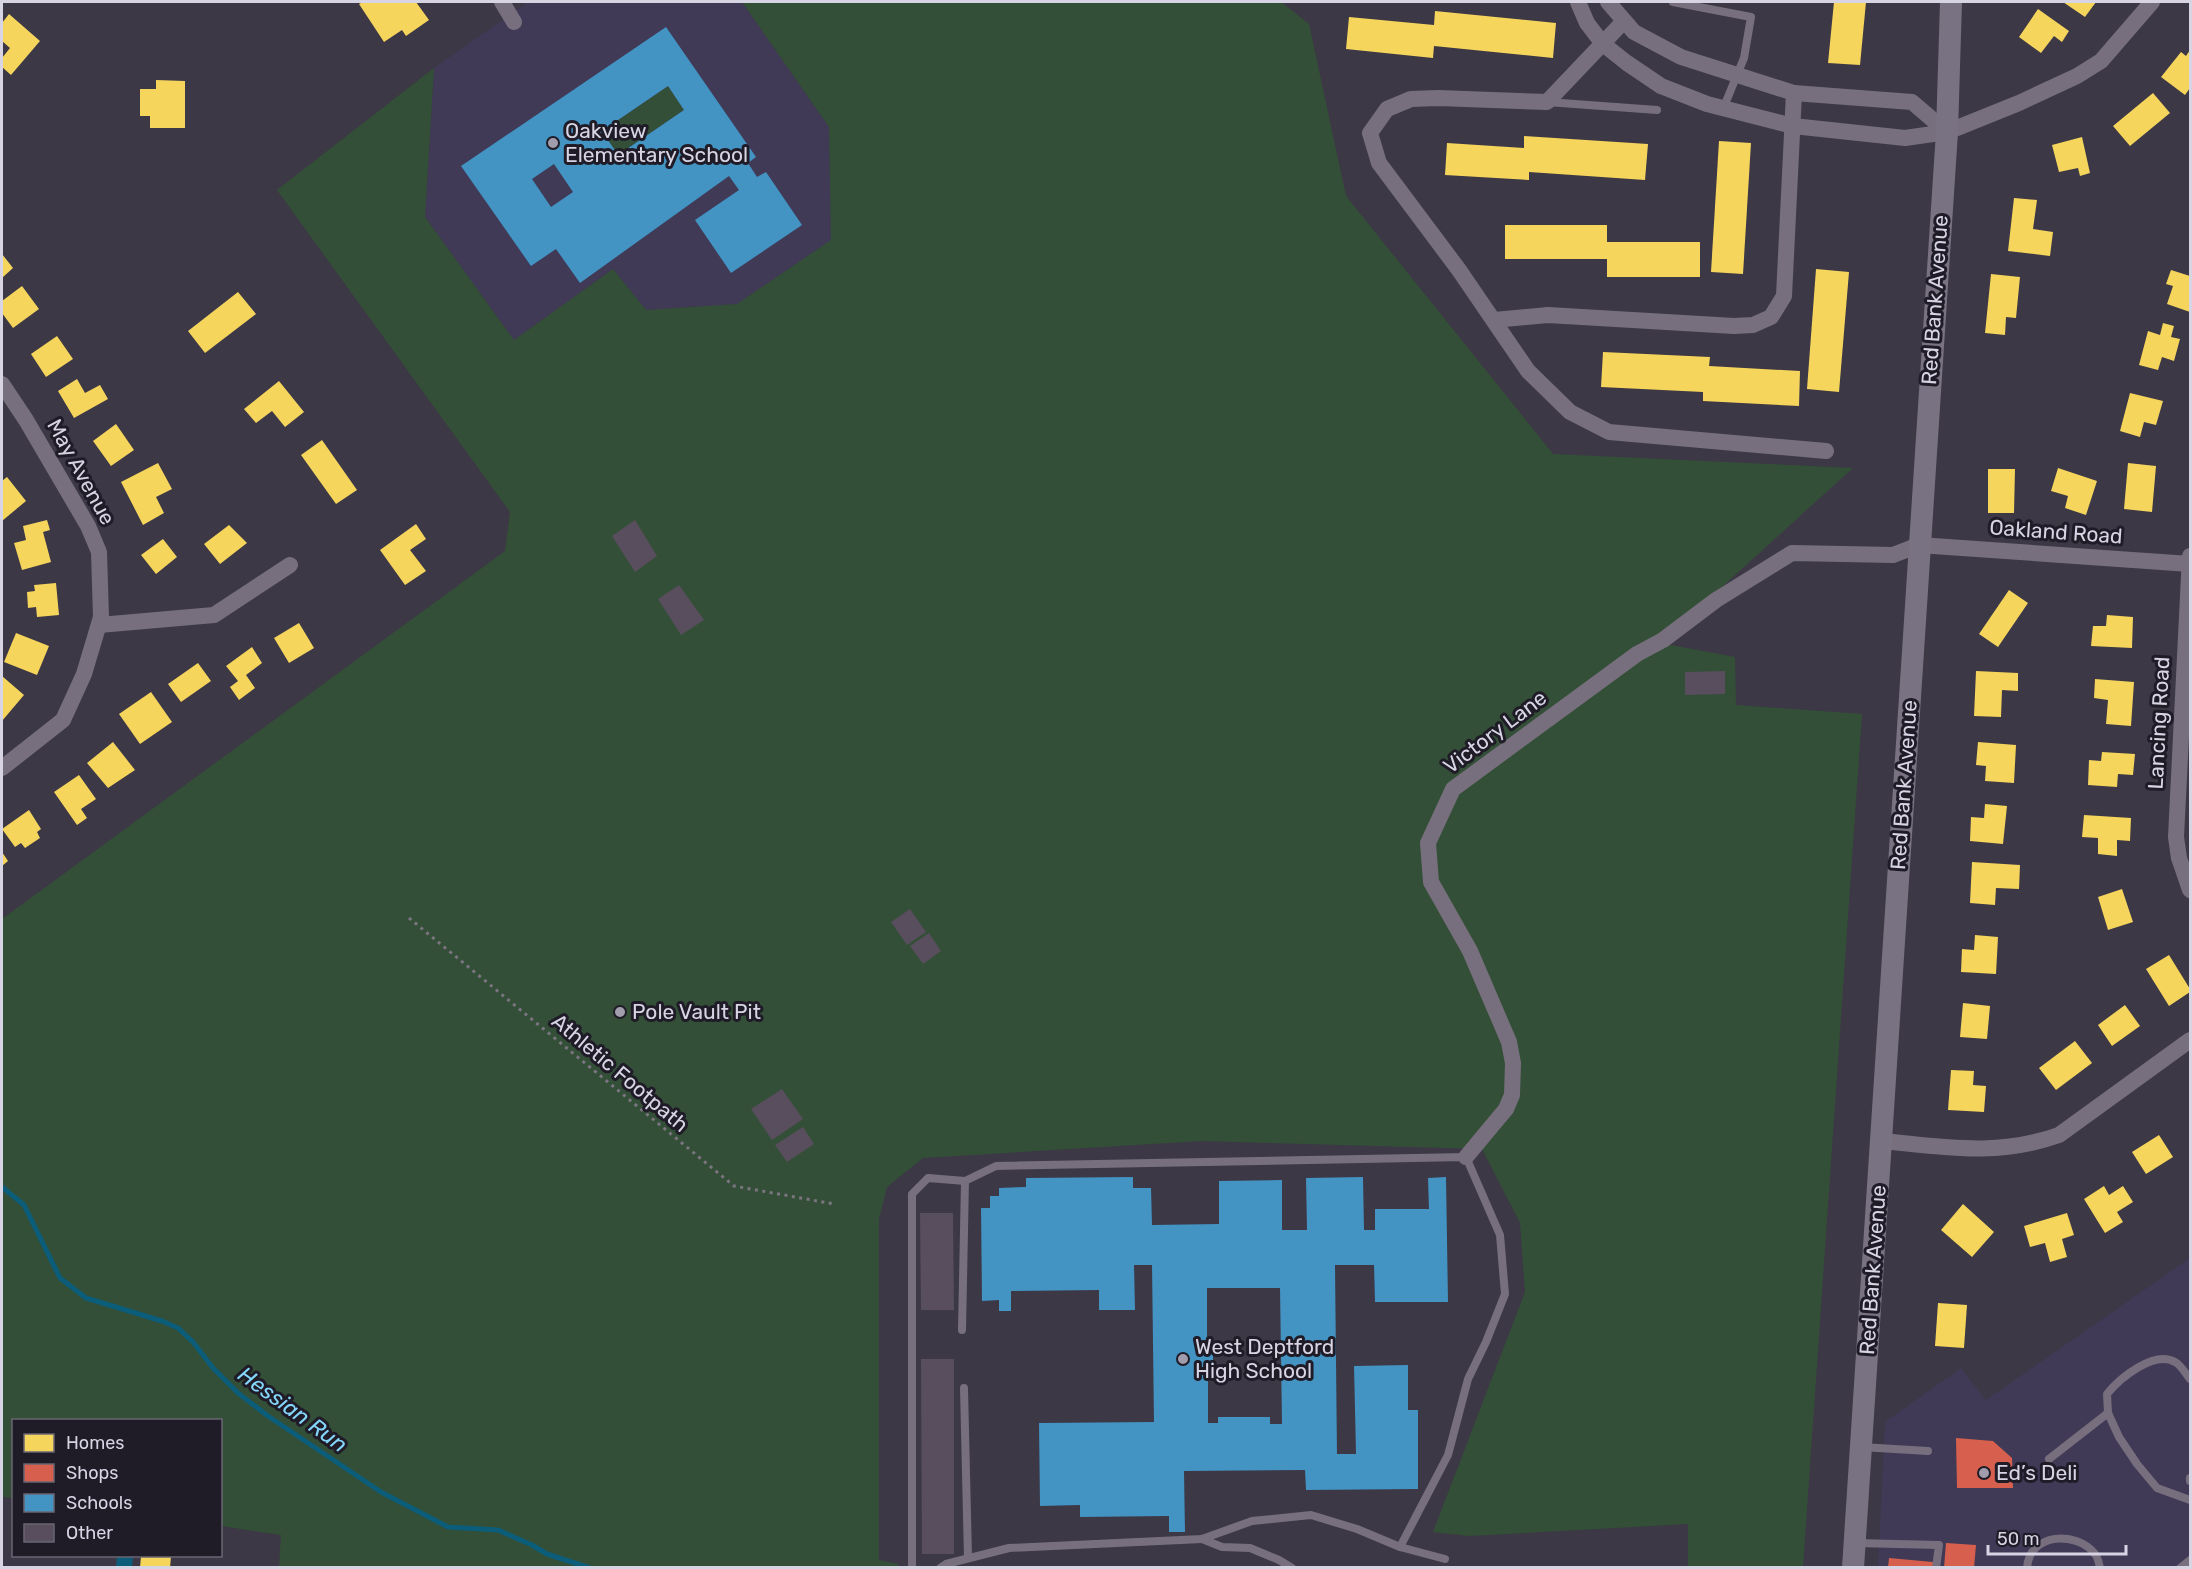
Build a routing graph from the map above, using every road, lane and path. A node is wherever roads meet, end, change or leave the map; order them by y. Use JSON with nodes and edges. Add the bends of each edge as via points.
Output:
{"nodes":[{"id":1,"x":502,"y":2,"type":"edge"},
{"id":2,"x":1578,"y":2,"type":"edge"},
{"id":3,"x":1608,"y":2,"type":"edge"},
{"id":4,"x":1674,"y":2,"type":"edge"},
{"id":5,"x":1951,"y":2,"type":"edge"},
{"id":6,"x":2152,"y":2,"type":"edge"},
{"id":7,"x":1624,"y":21,"type":"junction"},
{"id":8,"x":514,"y":22,"type":"dead end"},
{"id":9,"x":1603,"y":44,"type":"junction"},
{"id":10,"x":1737,"y":74,"type":"junction"},
{"id":11,"x":1794,"y":93,"type":"junction"},
{"id":12,"x":1547,"y":102,"type":"junction"},
{"id":13,"x":1723,"y":109,"type":"junction"},
{"id":14,"x":1657,"y":110,"type":"dead end"},
{"id":15,"x":1793,"y":126,"type":"junction"},
{"id":16,"x":1947,"y":132,"type":"junction"},
{"id":17,"x":1494,"y":320,"type":"junction"},
{"id":18,"x":2,"y":384,"type":"edge"},
{"id":19,"x":1826,"y":451,"type":"dead end"},
{"id":20,"x":1919,"y":545,"type":"junction"},
{"id":21,"x":2190,"y":556,"type":"edge"},
{"id":22,"x":2190,"y":564,"type":"edge"},
{"id":23,"x":290,"y":565,"type":"dead end"},
{"id":24,"x":99,"y":625,"type":"junction"},
{"id":25,"x":2,"y":768,"type":"edge"},
{"id":26,"x":2190,"y":890,"type":"edge"},
{"id":27,"x":409,"y":918,"type":"dead end"},
{"id":28,"x":2190,"y":1040,"type":"edge"},
{"id":29,"x":1882,"y":1141,"type":"junction"},
{"id":30,"x":1466,"y":1157,"type":"junction"},
{"id":31,"x":964,"y":1181,"type":"junction"},
{"id":32,"x":834,"y":1204,"type":"dead end"},
{"id":33,"x":962,"y":1330,"type":"dead end"},
{"id":34,"x":2190,"y":1379,"type":"edge"},
{"id":35,"x":964,"y":1388,"type":"dead end"},
{"id":36,"x":2108,"y":1413,"type":"junction"},
{"id":37,"x":1861,"y":1447,"type":"junction"},
{"id":38,"x":1928,"y":1451,"type":"dead end"},
{"id":39,"x":2049,"y":1459,"type":"dead end"},
{"id":40,"x":2190,"y":1500,"type":"edge"},
{"id":41,"x":1202,"y":1539,"type":"junction"},
{"id":42,"x":1854,"y":1543,"type":"junction"},
{"id":43,"x":1400,"y":1547,"type":"junction"},
{"id":44,"x":968,"y":1558,"type":"junction"},
{"id":45,"x":1445,"y":1558,"type":"dead end"},
{"id":46,"x":2190,"y":1560,"type":"edge"},
{"id":47,"x":912,"y":1568,"type":"edge"},
{"id":48,"x":940,"y":1568,"type":"edge"},
{"id":49,"x":1292,"y":1568,"type":"edge"},
{"id":50,"x":1852,"y":1568,"type":"edge"},
{"id":51,"x":1936,"y":1568,"type":"edge"},
{"id":52,"x":2027,"y":1568,"type":"edge"},
{"id":53,"x":2100,"y":1568,"type":"edge"},
{"id":54,"x":2180,"y":1568,"type":"edge"}],
"edges":[{"from":1,"to":8,"type":"street"},
{"from":2,"to":9,"type":"street"},
{"from":3,"to":7,"type":"street"},
{"from":4,"to":10,"type":"lane","via":[[1751,16],[1744,58]]},
{"from":5,"to":16,"type":"street","name":"Red Bank Avenue"},
{"from":6,"to":16,"type":"street","via":[[2101,61],[2019,104]]},
{"from":7,"to":9,"type":"street"},
{"from":7,"to":10,"type":"street","via":[[1634,32],[1681,57]]},
{"from":9,"to":12,"type":"street"},
{"from":9,"to":13,"type":"street","via":[[1661,86]]},
{"from":10,"to":11,"type":"street"},
{"from":10,"to":13,"type":"lane"},
{"from":11,"to":15,"type":"street"},
{"from":11,"to":16,"type":"street","via":[[1912,102]]},
{"from":12,"to":14,"type":"lane"},
{"from":12,"to":17,"type":"street","via":[[1412,99],[1387,109],[1370,133],[1379,163]]},
{"from":13,"to":15,"type":"street"},
{"from":15,"to":16,"type":"street","via":[[1905,138]]},
{"from":15,"to":17,"type":"street","via":[[1784,296],[1771,317],[1753,325],[1734,326],[1548,315]]},
{"from":16,"to":20,"type":"street","name":"Red Bank Avenue"},
{"from":17,"to":19,"type":"street","via":[[1528,371],[1570,412],[1609,432]]},
{"from":18,"to":24,"type":"street","name":"May Avenue","via":[[88,526],[99,552]]},
{"from":20,"to":22,"type":"street","name":"Oakland Road"},
{"from":20,"to":29,"type":"street","name":"Red Bank Avenue"},
{"from":20,"to":30,"type":"street","name":"Victory Lane","via":[[1893,555],[1799,553],[1784,557],[1637,654],[1453,789],[1428,843],[1431,882],[1470,951],[1509,1042],[1513,1063],[1512,1095],[1506,1109]]},
{"from":21,"to":22,"type":"street","name":"Lancing Road"},
{"from":22,"to":26,"type":"street","name":"Lancing Road","via":[[2176,837]]},
{"from":23,"to":24,"type":"street","via":[[214,615]]},
{"from":24,"to":25,"type":"street","name":"May Avenue","via":[[84,674],[63,720]]},
{"from":27,"to":32,"type":"path","name":"Athletic Footpath","via":[[734,1186]]},
{"from":28,"to":29,"type":"street","via":[[2059,1135],[2035,1144],[1983,1150]]},
{"from":29,"to":37,"type":"street","name":"Red Bank Avenue"},
{"from":30,"to":31,"type":"lane","via":[[996,1166]]},
{"from":30,"to":43,"type":"lane","via":[[1500,1235],[1505,1294],[1468,1379],[1448,1455]]},
{"from":31,"to":33,"type":"lane"},
{"from":31,"to":47,"type":"lane","via":[[928,1178],[912,1194]]},
{"from":34,"to":36,"type":"lane","via":[[2175,1362],[2159,1358],[2114,1385],[2107,1394]]},
{"from":35,"to":44,"type":"lane"},
{"from":36,"to":39,"type":"lane"},
{"from":36,"to":40,"type":"lane","via":[[2119,1437],[2157,1488]]},
{"from":37,"to":38,"type":"lane"},
{"from":37,"to":42,"type":"street","name":"Red Bank Avenue"},
{"from":41,"to":43,"type":"lane","via":[[1252,1521],[1311,1515]]},
{"from":41,"to":44,"type":"lane","via":[[1009,1548]]},
{"from":41,"to":49,"type":"lane","via":[[1222,1547],[1250,1548]]},
{"from":42,"to":50,"type":"street","name":"Red Bank Avenue"},
{"from":42,"to":51,"type":"lane","via":[[1939,1545]]},
{"from":43,"to":45,"type":"lane"},
{"from":44,"to":48,"type":"lane"},
{"from":46,"to":54,"type":"lane"},
{"from":52,"to":53,"type":"lane","via":[[2031,1552],[2042,1541],[2065,1538],[2079,1542],[2095,1554]]}]}
